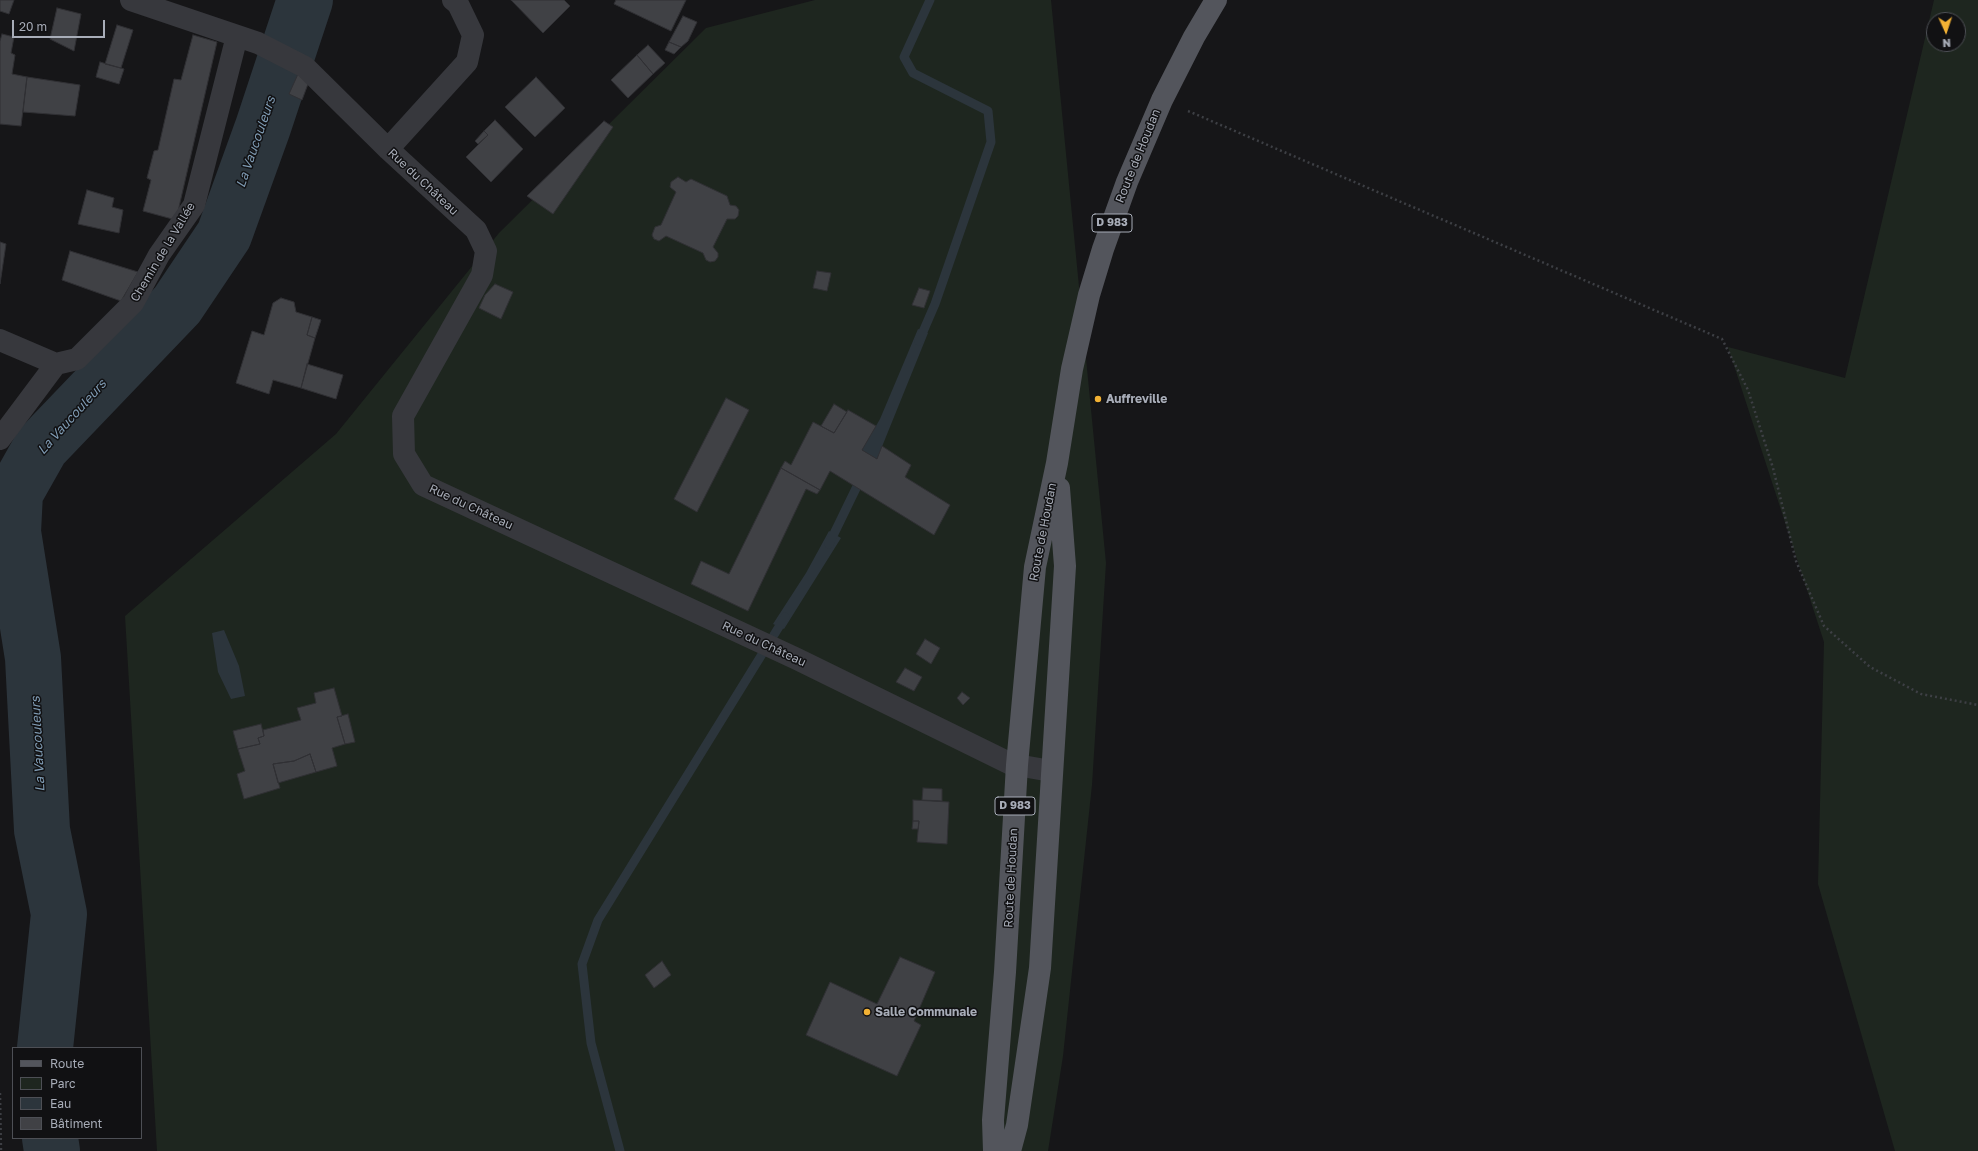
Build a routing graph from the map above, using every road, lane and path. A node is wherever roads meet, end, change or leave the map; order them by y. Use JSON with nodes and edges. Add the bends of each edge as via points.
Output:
{"nodes":[{"id":1,"x":131,"y":0,"type":"edge"},
{"id":2,"x":453,"y":0,"type":"edge"},
{"id":3,"x":1216,"y":0,"type":"edge"},
{"id":4,"x":237,"y":36,"type":"junction"},
{"id":5,"x":1162,"y":100,"type":"junction"},
{"id":6,"x":388,"y":149,"type":"junction"},
{"id":7,"x":0,"y":340,"type":"edge"},
{"id":8,"x":56,"y":364,"type":"junction"},
{"id":9,"x":0,"y":439,"type":"edge"},
{"id":10,"x":1057,"y":463,"type":"junction"},
{"id":11,"x":1978,"y":705,"type":"edge"},
{"id":12,"x":1017,"y":765,"type":"junction"},
{"id":13,"x":1051,"y":771,"type":"junction"},
{"id":14,"x":0,"y":1093,"type":"edge"},
{"id":15,"x":1,"y":1151,"type":"edge"},
{"id":16,"x":994,"y":1151,"type":"edge"},
{"id":17,"x":1010,"y":1151,"type":"edge"}],
"edges":[{"from":1,"to":4,"type":"street","name":"Rue du Château"},
{"from":2,"to":6,"type":"street","via":[[458,4],[473,35],[467,62]]},
{"from":3,"to":5,"type":"main road","name":"Route de Houdan","number":"D 983"},
{"from":4,"to":6,"type":"street","name":"Rue du Château","via":[[258,43],[305,67]]},
{"from":4,"to":8,"type":"street","name":"Chemin de la Vallée","via":[[194,205],[159,255],[133,303],[77,359]]},
{"from":5,"to":10,"type":"main road","name":"Route de Houdan","number":"D 983","via":[[1118,207],[1091,288],[1072,369]]},
{"from":5,"to":11,"type":"path","via":[[1722,339],[1748,390],[1774,468],[1796,561],[1824,626],[1870,667],[1921,694]]},
{"from":6,"to":12,"type":"street","name":"Rue du Château","via":[[476,230],[486,251],[482,275],[403,416],[404,454],[423,485],[749,636]]},
{"from":7,"to":8,"type":"street"},
{"from":8,"to":9,"type":"street"},
{"from":10,"to":12,"type":"main road","name":"Route de Houdan","number":"D 983","via":[[1035,567]]},
{"from":10,"to":13,"type":"main road","name":"Route de Houdan","number":"D 983","via":[[1065,566]]},
{"from":12,"to":13,"type":"street","name":"Rue du Château"},
{"from":12,"to":16,"type":"main road","name":"Route de Houdan","number":"D 983"},
{"from":13,"to":17,"type":"main road","name":"Route de Houdan","number":"D 983","via":[[1040,968],[1017,1125]]},
{"from":14,"to":15,"type":"path"}]}
